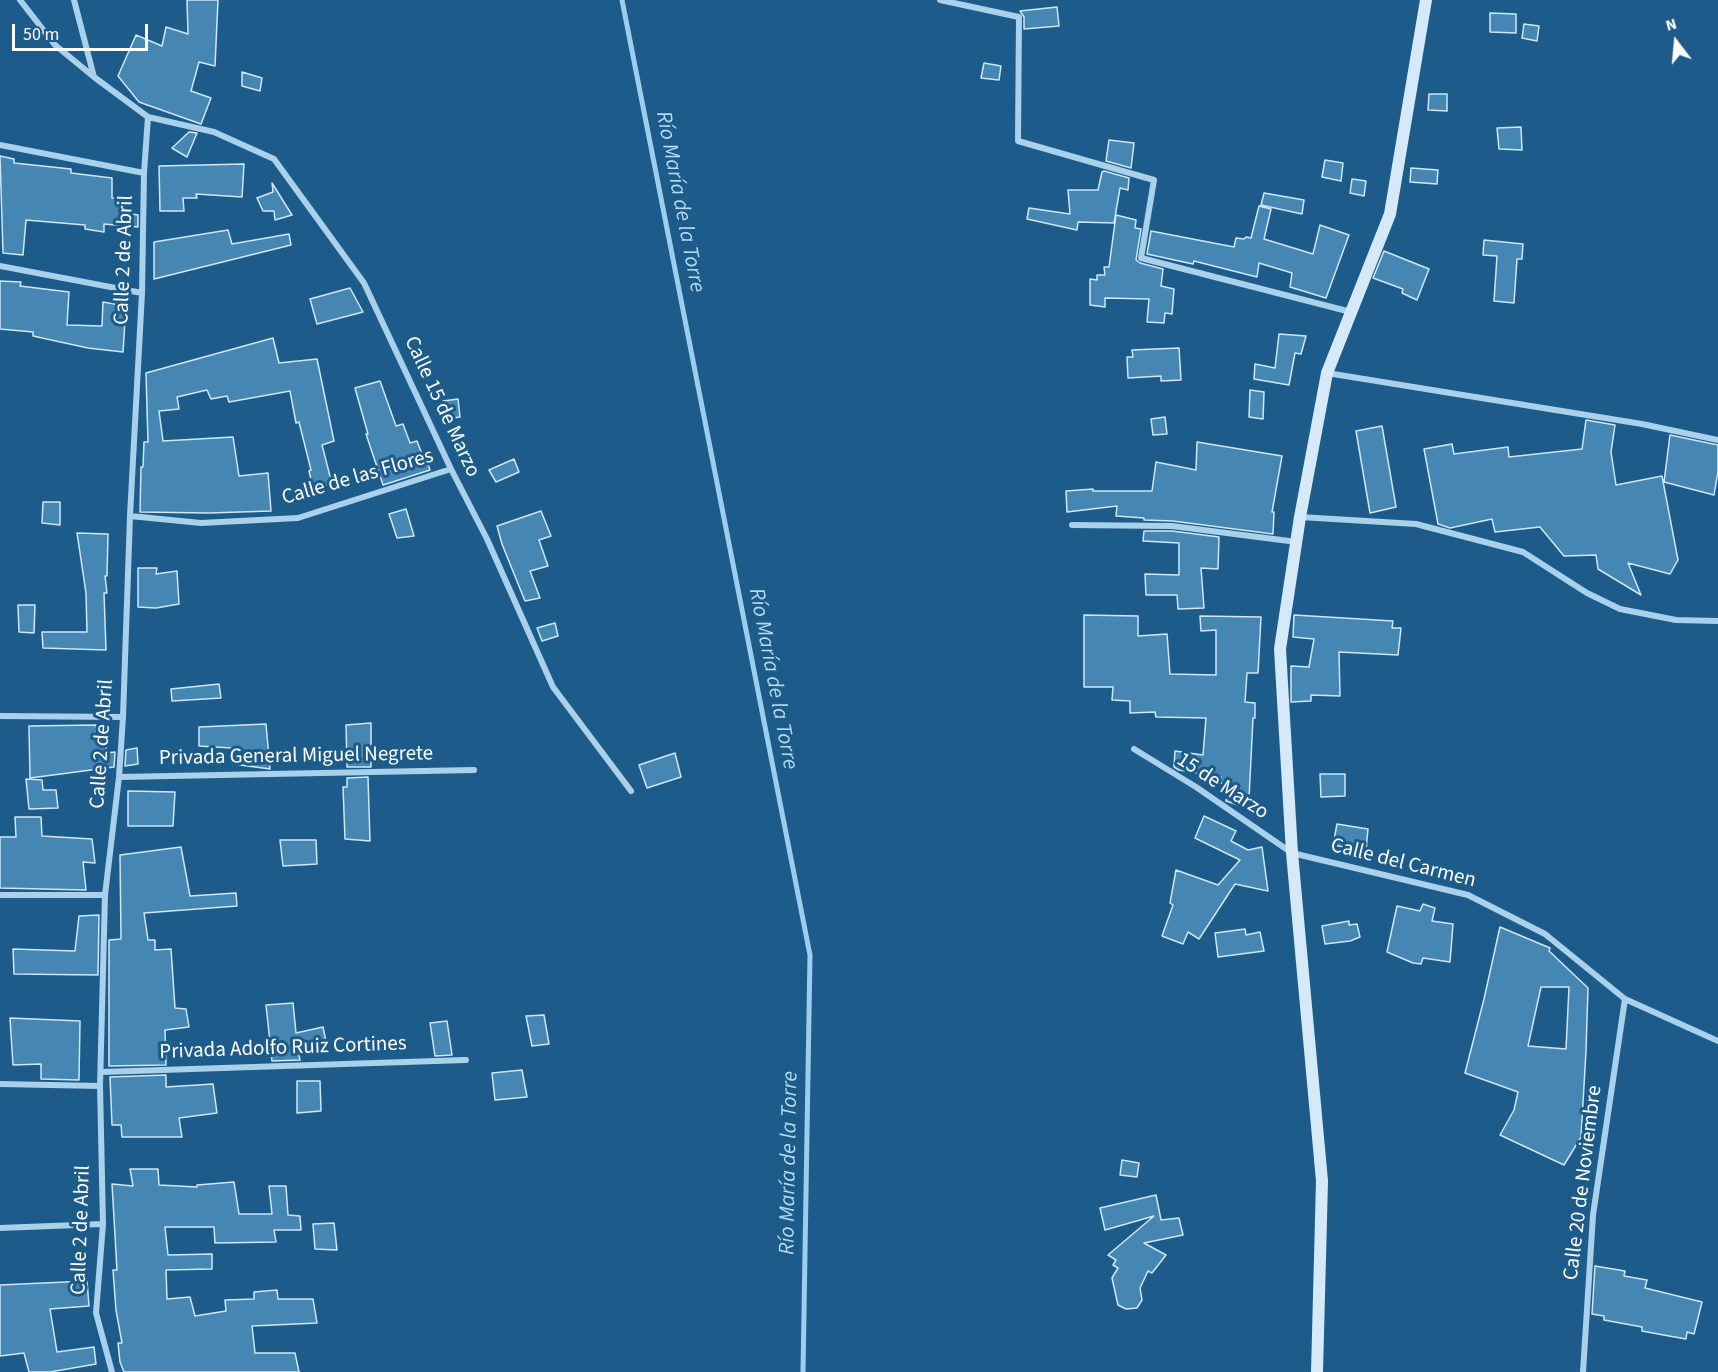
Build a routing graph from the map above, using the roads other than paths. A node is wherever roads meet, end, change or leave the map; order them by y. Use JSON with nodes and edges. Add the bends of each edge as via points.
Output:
{"nodes":[{"id":1,"x":20,"y":0,"type":"edge"},
{"id":2,"x":74,"y":0,"type":"edge"},
{"id":3,"x":940,"y":0,"type":"edge"},
{"id":4,"x":1426,"y":0,"type":"edge"},
{"id":5,"x":94,"y":76,"type":"junction"},
{"id":6,"x":148,"y":117,"type":"junction"},
{"id":7,"x":0,"y":145,"type":"edge"},
{"id":8,"x":144,"y":173,"type":"junction"},
{"id":9,"x":0,"y":266,"type":"edge"},
{"id":10,"x":142,"y":293,"type":"junction"},
{"id":11,"x":1351,"y":312,"type":"junction"},
{"id":12,"x":1327,"y":373,"type":"junction"},
{"id":13,"x":1718,"y":440,"type":"edge"},
{"id":14,"x":451,"y":469,"type":"junction"},
{"id":15,"x":130,"y":516,"type":"junction"},
{"id":16,"x":1300,"y":517,"type":"junction"},
{"id":17,"x":1072,"y":525,"type":"dead end"},
{"id":18,"x":1298,"y":542,"type":"junction"},
{"id":19,"x":1718,"y":621,"type":"edge"},
{"id":20,"x":0,"y":716,"type":"edge"},
{"id":21,"x":123,"y":717,"type":"junction"},
{"id":22,"x":1134,"y":749,"type":"dead end"},
{"id":23,"x":474,"y":770,"type":"dead end"},
{"id":24,"x":119,"y":777,"type":"junction"},
{"id":25,"x":631,"y":792,"type":"dead end"},
{"id":26,"x":1292,"y":853,"type":"junction"},
{"id":27,"x":0,"y":895,"type":"edge"},
{"id":28,"x":105,"y":895,"type":"junction"},
{"id":29,"x":1625,"y":999,"type":"junction"},
{"id":30,"x":1718,"y":1041,"type":"edge"},
{"id":31,"x":466,"y":1060,"type":"dead end"},
{"id":32,"x":101,"y":1072,"type":"junction"},
{"id":33,"x":0,"y":1084,"type":"edge"},
{"id":34,"x":100,"y":1086,"type":"junction"},
{"id":35,"x":103,"y":1224,"type":"junction"},
{"id":36,"x":0,"y":1228,"type":"edge"},
{"id":37,"x":112,"y":1372,"type":"edge"},
{"id":38,"x":1317,"y":1372,"type":"edge"},
{"id":39,"x":1583,"y":1372,"type":"edge"}],
"edges":[{"from":1,"to":5,"type":"street","via":[[55,45]]},
{"from":2,"to":5,"type":"street"},
{"from":3,"to":11,"type":"street","via":[[1019,17],[1018,141],[1154,180],[1141,258]]},
{"from":4,"to":11,"type":"main road","via":[[1390,214]]},
{"from":5,"to":6,"type":"street"},
{"from":6,"to":8,"type":"street","name":"Calle 2 de Abril"},
{"from":6,"to":14,"type":"street","name":"Calle 15 de Marzo","via":[[214,132],[274,159],[364,283]]},
{"from":7,"to":8,"type":"street"},
{"from":8,"to":10,"type":"street","name":"Calle 2 de Abril"},
{"from":9,"to":10,"type":"street"},
{"from":10,"to":15,"type":"street","name":"Calle 2 de Abril"},
{"from":11,"to":12,"type":"main road"},
{"from":12,"to":13,"type":"street"},
{"from":12,"to":16,"type":"main road"},
{"from":14,"to":15,"type":"street","name":"Calle de las Flores","via":[[298,518],[201,523]]},
{"from":14,"to":25,"type":"street","name":"Calle 15 de Marzo","via":[[554,687]]},
{"from":15,"to":21,"type":"street","name":"Calle 2 de Abril"},
{"from":16,"to":18,"type":"main road"},
{"from":16,"to":19,"type":"street","via":[[1416,524],[1523,552],[1620,609],[1676,620]]},
{"from":17,"to":18,"type":"street","via":[[1172,526]]},
{"from":18,"to":26,"type":"main road","via":[[1280,649]]},
{"from":20,"to":21,"type":"street"},
{"from":21,"to":24,"type":"street","name":"Calle 2 de Abril"},
{"from":22,"to":26,"type":"street","name":"15 de Marzo"},
{"from":23,"to":24,"type":"street","name":"Privada General Miguel Negrete"},
{"from":24,"to":28,"type":"street","name":"Calle 2 de Abril"},
{"from":26,"to":29,"type":"street","name":"Calle del Carmen","via":[[1468,895],[1545,934]]},
{"from":26,"to":38,"type":"main road","via":[[1322,1181]]},
{"from":27,"to":28,"type":"street"},
{"from":28,"to":32,"type":"street","name":"Calle 2 de Abril"},
{"from":29,"to":30,"type":"street","name":"Calle del Carmen"},
{"from":29,"to":39,"type":"street","name":"Calle 20 de Noviembre","via":[[1593,1215]]},
{"from":31,"to":32,"type":"street","name":"Privada Adolfo Ruiz Cortines"},
{"from":32,"to":34,"type":"street","name":"Calle 2 de Abril"},
{"from":33,"to":34,"type":"street"},
{"from":34,"to":35,"type":"street","name":"Calle 2 de Abril"},
{"from":35,"to":36,"type":"street"},
{"from":35,"to":37,"type":"street","name":"Calle 2 de Abril","via":[[96,1312]]}]}
